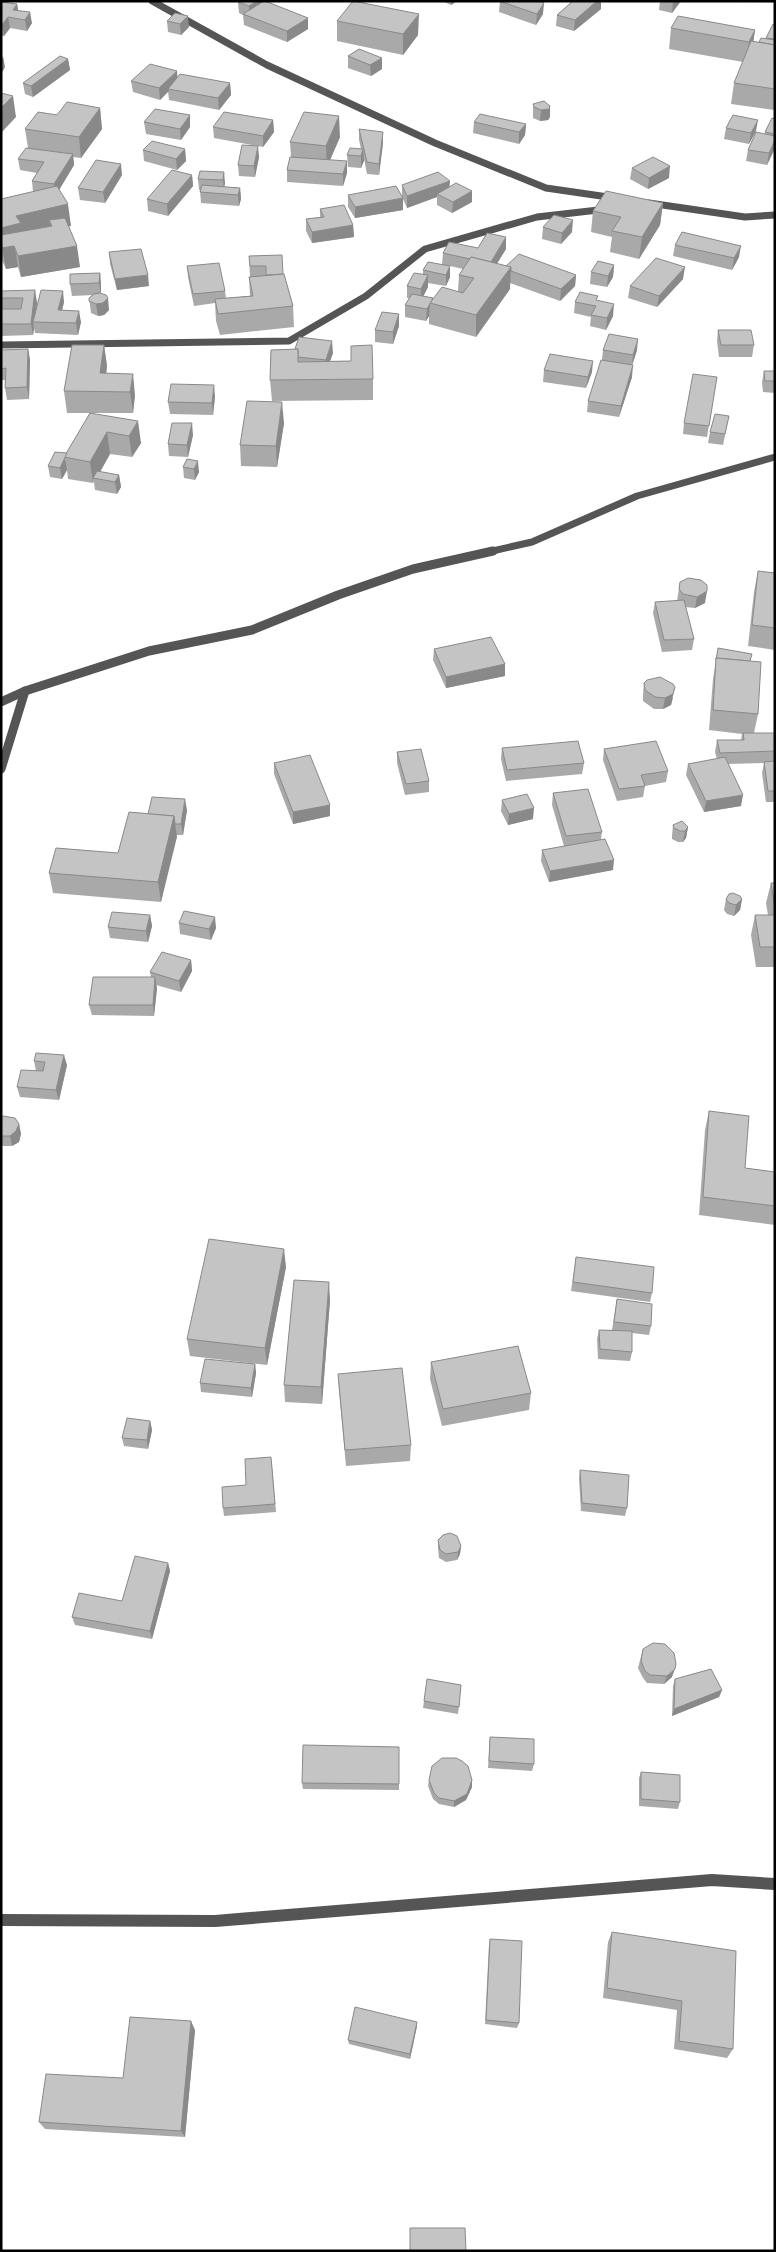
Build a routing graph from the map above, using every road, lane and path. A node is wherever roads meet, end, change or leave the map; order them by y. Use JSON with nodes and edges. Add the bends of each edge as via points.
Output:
{"nodes":[{"id":1,"x":152,"y":1,"type":"edge"},
{"id":2,"x":732,"y":1,"type":"edge"},
{"id":3,"x":775,"y":2,"type":"edge"},
{"id":4,"x":622,"y":199,"type":"edge"},
{"id":5,"x":641,"y":203,"type":"edge"},
{"id":6,"x":613,"y":208,"type":"edge"},
{"id":7,"x":775,"y":215,"type":"edge"},
{"id":8,"x":1,"y":345,"type":"edge"},
{"id":9,"x":775,"y":457,"type":"edge"},
{"id":10,"x":25,"y":691,"type":"junction"},
{"id":11,"x":1,"y":702,"type":"edge"},
{"id":12,"x":1,"y":769,"type":"edge"},
{"id":13,"x":775,"y":1884,"type":"edge"},
{"id":14,"x":1,"y":1920,"type":"edge"}],
"edges":[{"from":1,"to":4,"type":"street","via":[[267,65],[435,143],[546,188]]},
{"from":2,"to":3,"type":"path"},
{"from":5,"to":7,"type":"street","via":[[745,217]]},
{"from":6,"to":8,"type":"street","via":[[537,217],[425,249],[366,296],[289,341]]},
{"from":9,"to":10,"type":"street","via":[[637,496],[532,542],[413,569],[252,630],[149,651]]},
{"from":10,"to":11,"type":"street"},
{"from":10,"to":12,"type":"street"},
{"from":13,"to":14,"type":"street","via":[[712,1880],[214,1921]]}]}
